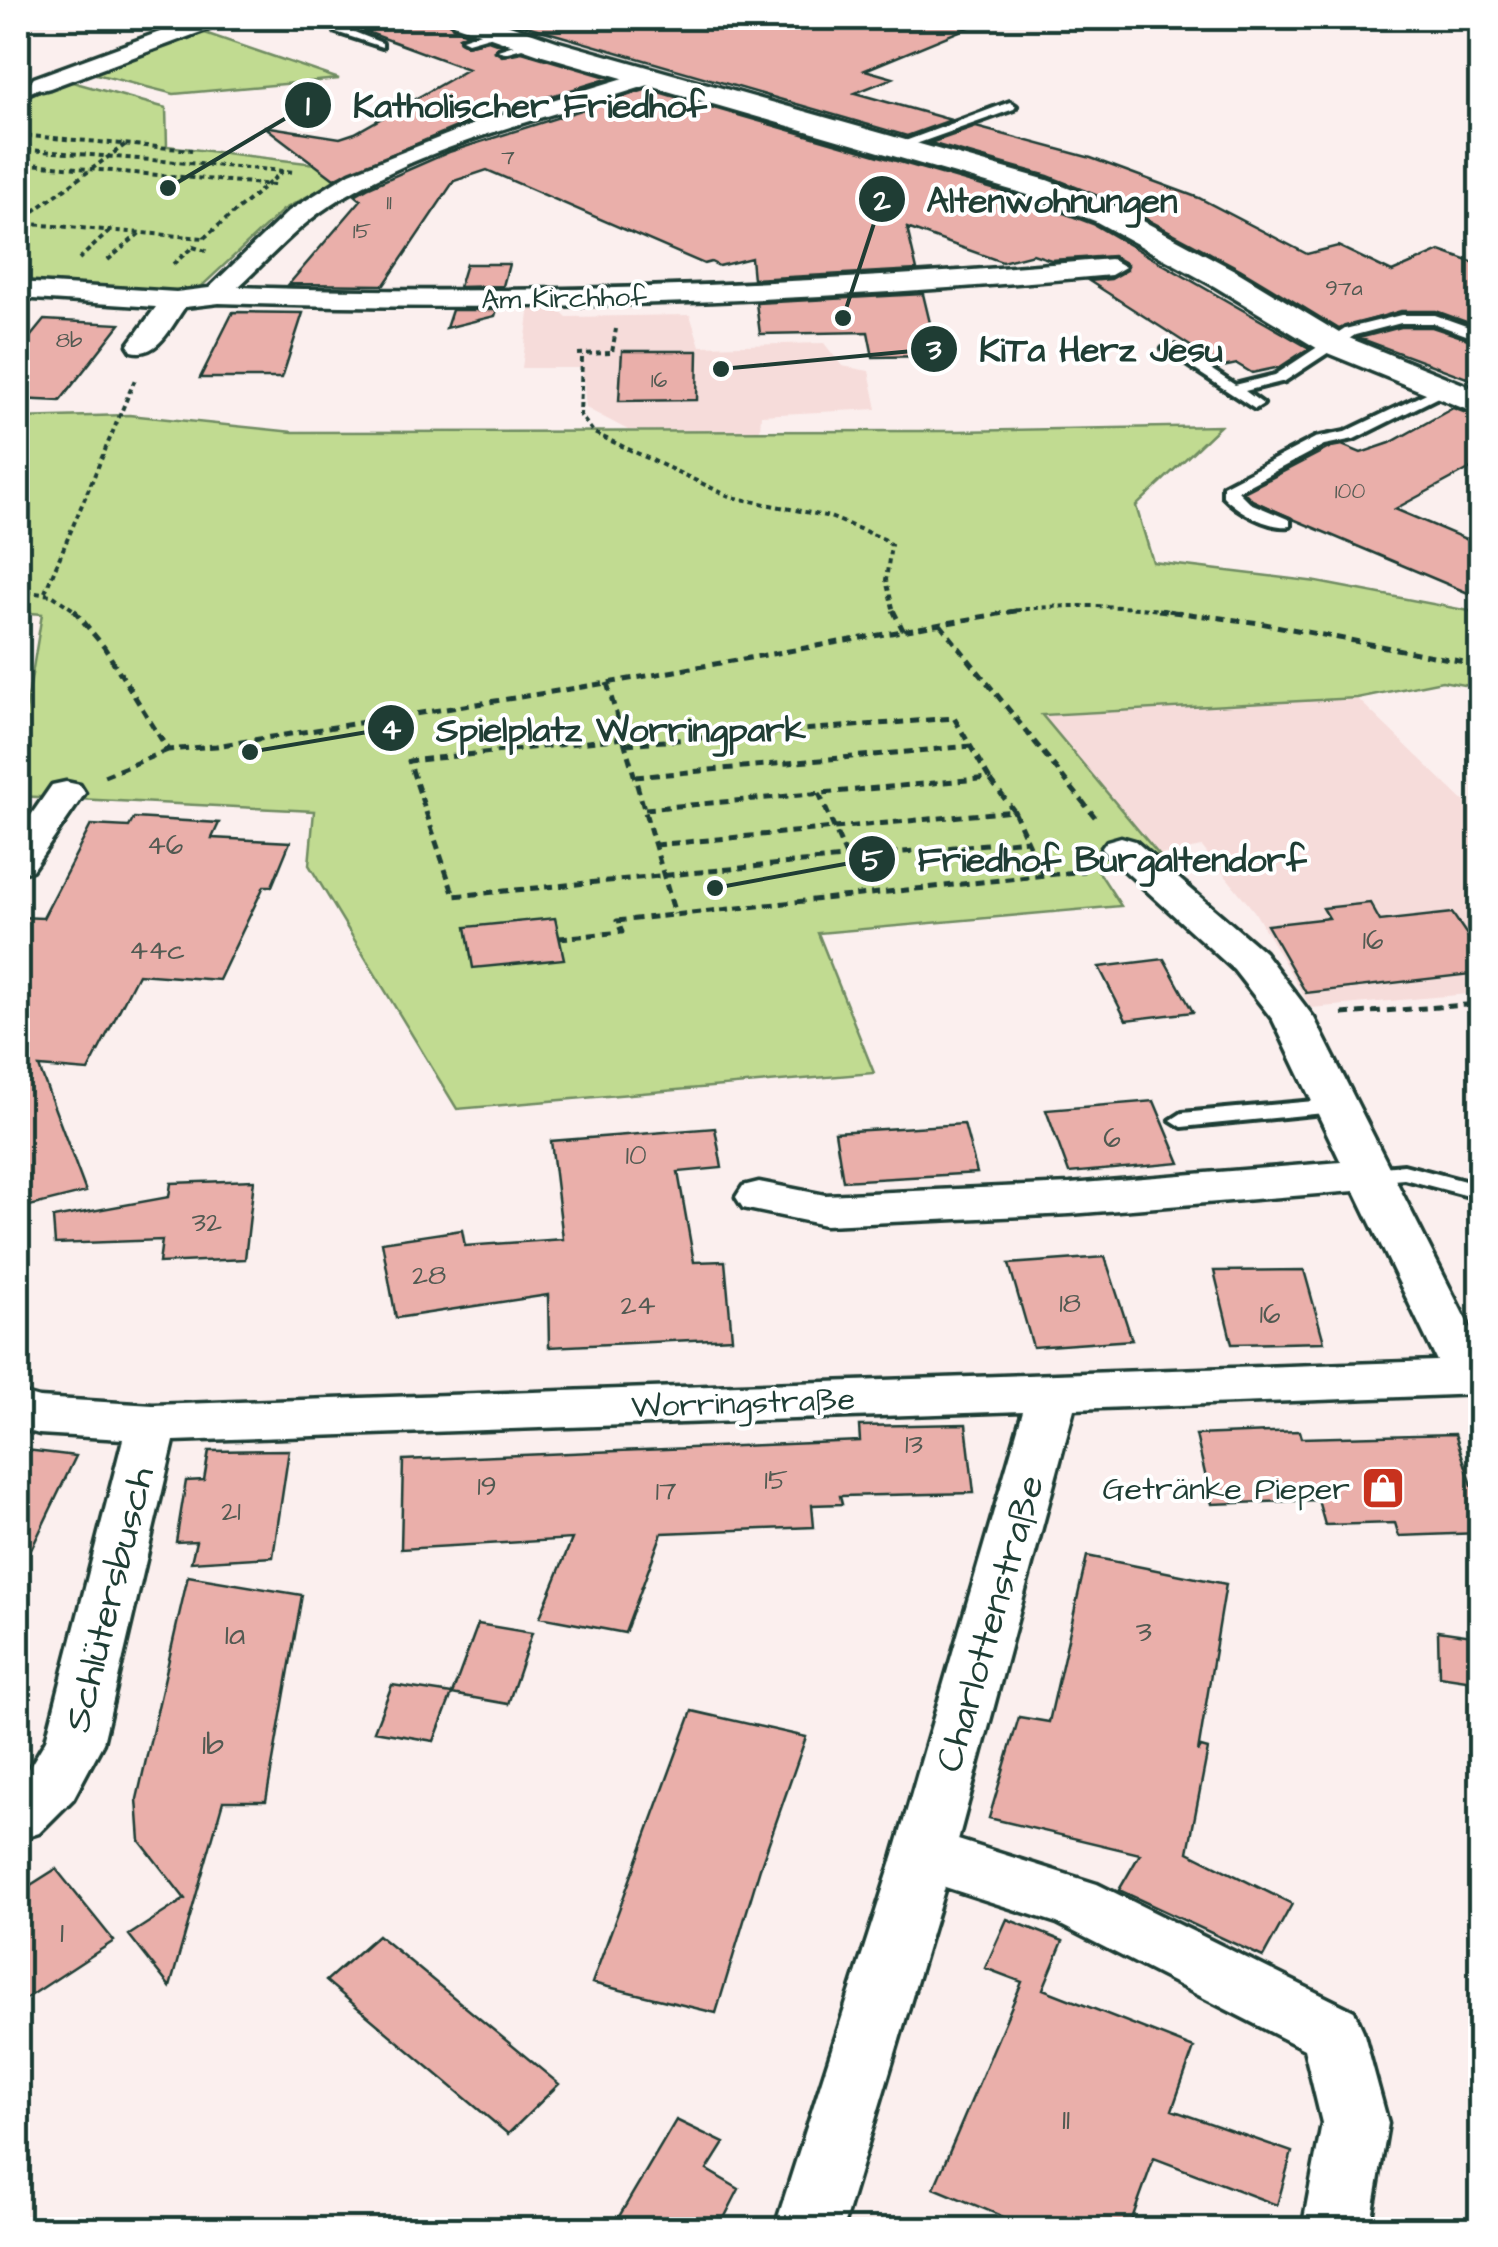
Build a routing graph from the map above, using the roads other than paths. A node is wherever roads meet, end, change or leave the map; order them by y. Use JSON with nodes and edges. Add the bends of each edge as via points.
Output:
{"nodes":[{"id":1,"x":217,"y":18,"type":"edge"},
{"id":2,"x":395,"y":18,"type":"edge"},
{"id":3,"x":466,"y":28,"type":"edge"},
{"id":4,"x":378,"y":45,"type":"dead end"},
{"id":5,"x":650,"y":77,"type":"junction"},
{"id":6,"x":42,"y":83,"type":"joint"},
{"id":7,"x":18,"y":88,"type":"edge"},
{"id":8,"x":1010,"y":106,"type":"dead end"},
{"id":9,"x":895,"y":147,"type":"junction"},
{"id":10,"x":1111,"y":267,"type":"dead end"},
{"id":11,"x":18,"y":290,"type":"edge"},
{"id":12,"x":219,"y":295,"type":"junction"},
{"id":13,"x":176,"y":300,"type":"junction"},
{"id":14,"x":1480,"y":336,"type":"edge"},
{"id":15,"x":1332,"y":343,"type":"junction"},
{"id":16,"x":142,"y":345,"type":"dead end"},
{"id":17,"x":1170,"y":349,"type":"dead end"},
{"id":18,"x":1232,"y":390,"type":"junction"},
{"id":19,"x":1442,"y":390,"type":"junction"},
{"id":20,"x":1255,"y":404,"type":"dead end"},
{"id":21,"x":1480,"y":404,"type":"edge"},
{"id":22,"x":1284,"y":523,"type":"dead end"},
{"id":23,"x":66,"y":793,"type":"road end"},
{"id":24,"x":1128,"y":855,"type":"road end"},
{"id":25,"x":18,"y":861,"type":"edge"},
{"id":26,"x":1336,"y":1106,"type":"junction"},
{"id":27,"x":1182,"y":1120,"type":"dead end"},
{"id":28,"x":1371,"y":1175,"type":"junction"},
{"id":29,"x":1480,"y":1192,"type":"edge"},
{"id":30,"x":758,"y":1197,"type":"dead end"},
{"id":31,"x":1475,"y":1377,"type":"edge"},
{"id":32,"x":1054,"y":1391,"type":"junction"},
{"id":33,"x":18,"y":1410,"type":"edge"},
{"id":34,"x":153,"y":1423,"type":"junction"},
{"id":35,"x":18,"y":1816,"type":"edge"},
{"id":36,"x":924,"y":1855,"type":"junction"},
{"id":37,"x":808,"y":2230,"type":"edge"},
{"id":38,"x":1336,"y":2230,"type":"edge"}],
"edges":[{"from":1,"to":6,"type":"street"},
{"from":2,"to":4,"type":"lane","via":[[342,32]]},
{"from":3,"to":5,"type":"main road"},
{"from":5,"to":9,"type":"main road"},
{"from":5,"to":12,"type":"street","via":[[420,152],[357,180],[314,205]]},
{"from":6,"to":7,"type":"lane"},
{"from":8,"to":9,"type":"lane"},
{"from":9,"to":15,"type":"main road","via":[[1106,214]]},
{"from":10,"to":12,"type":"street","name":"Am Kirchhof","via":[[710,295]]},
{"from":11,"to":13,"type":"street","name":"Am Kirchhof"},
{"from":12,"to":13,"type":"street","name":"Am Kirchhof"},
{"from":13,"to":16,"type":"street"},
{"from":14,"to":15,"type":"lane","via":[[1414,317],[1350,332]]},
{"from":15,"to":18,"type":"lane","via":[[1280,378]]},
{"from":15,"to":19,"type":"main road"},
{"from":17,"to":18,"type":"lane"},
{"from":18,"to":20,"type":"lane"},
{"from":19,"to":21,"type":"main road"},
{"from":19,"to":22,"type":"lane","via":[[1349,436],[1320,440],[1229,489],[1244,506]]},
{"from":23,"to":25,"type":"street"},
{"from":24,"to":26,"type":"street","name":"Worringstraße","via":[[1250,960],[1292,1018]]},
{"from":26,"to":27,"type":"lane"},
{"from":26,"to":28,"type":"street","name":"Worringstraße"},
{"from":28,"to":29,"type":"lane","via":[[1404,1172]]},
{"from":28,"to":30,"type":"street","via":[[825,1210]]},
{"from":28,"to":31,"type":"street","name":"Worringstraße"},
{"from":31,"to":32,"type":"street","name":"Worringstraße"},
{"from":32,"to":34,"type":"street","name":"Worringstraße"},
{"from":32,"to":36,"type":"street","name":"Charlottenstraße"},
{"from":33,"to":34,"type":"street","name":"Worringstraße"},
{"from":34,"to":35,"type":"street","name":"Schlütersbusch","via":[[74,1742],[52,1782]]},
{"from":36,"to":37,"type":"street","name":"Charlottenstraße"},
{"from":36,"to":38,"type":"street","via":[[1076,1902],[1331,2031],[1355,2123]]}]}
